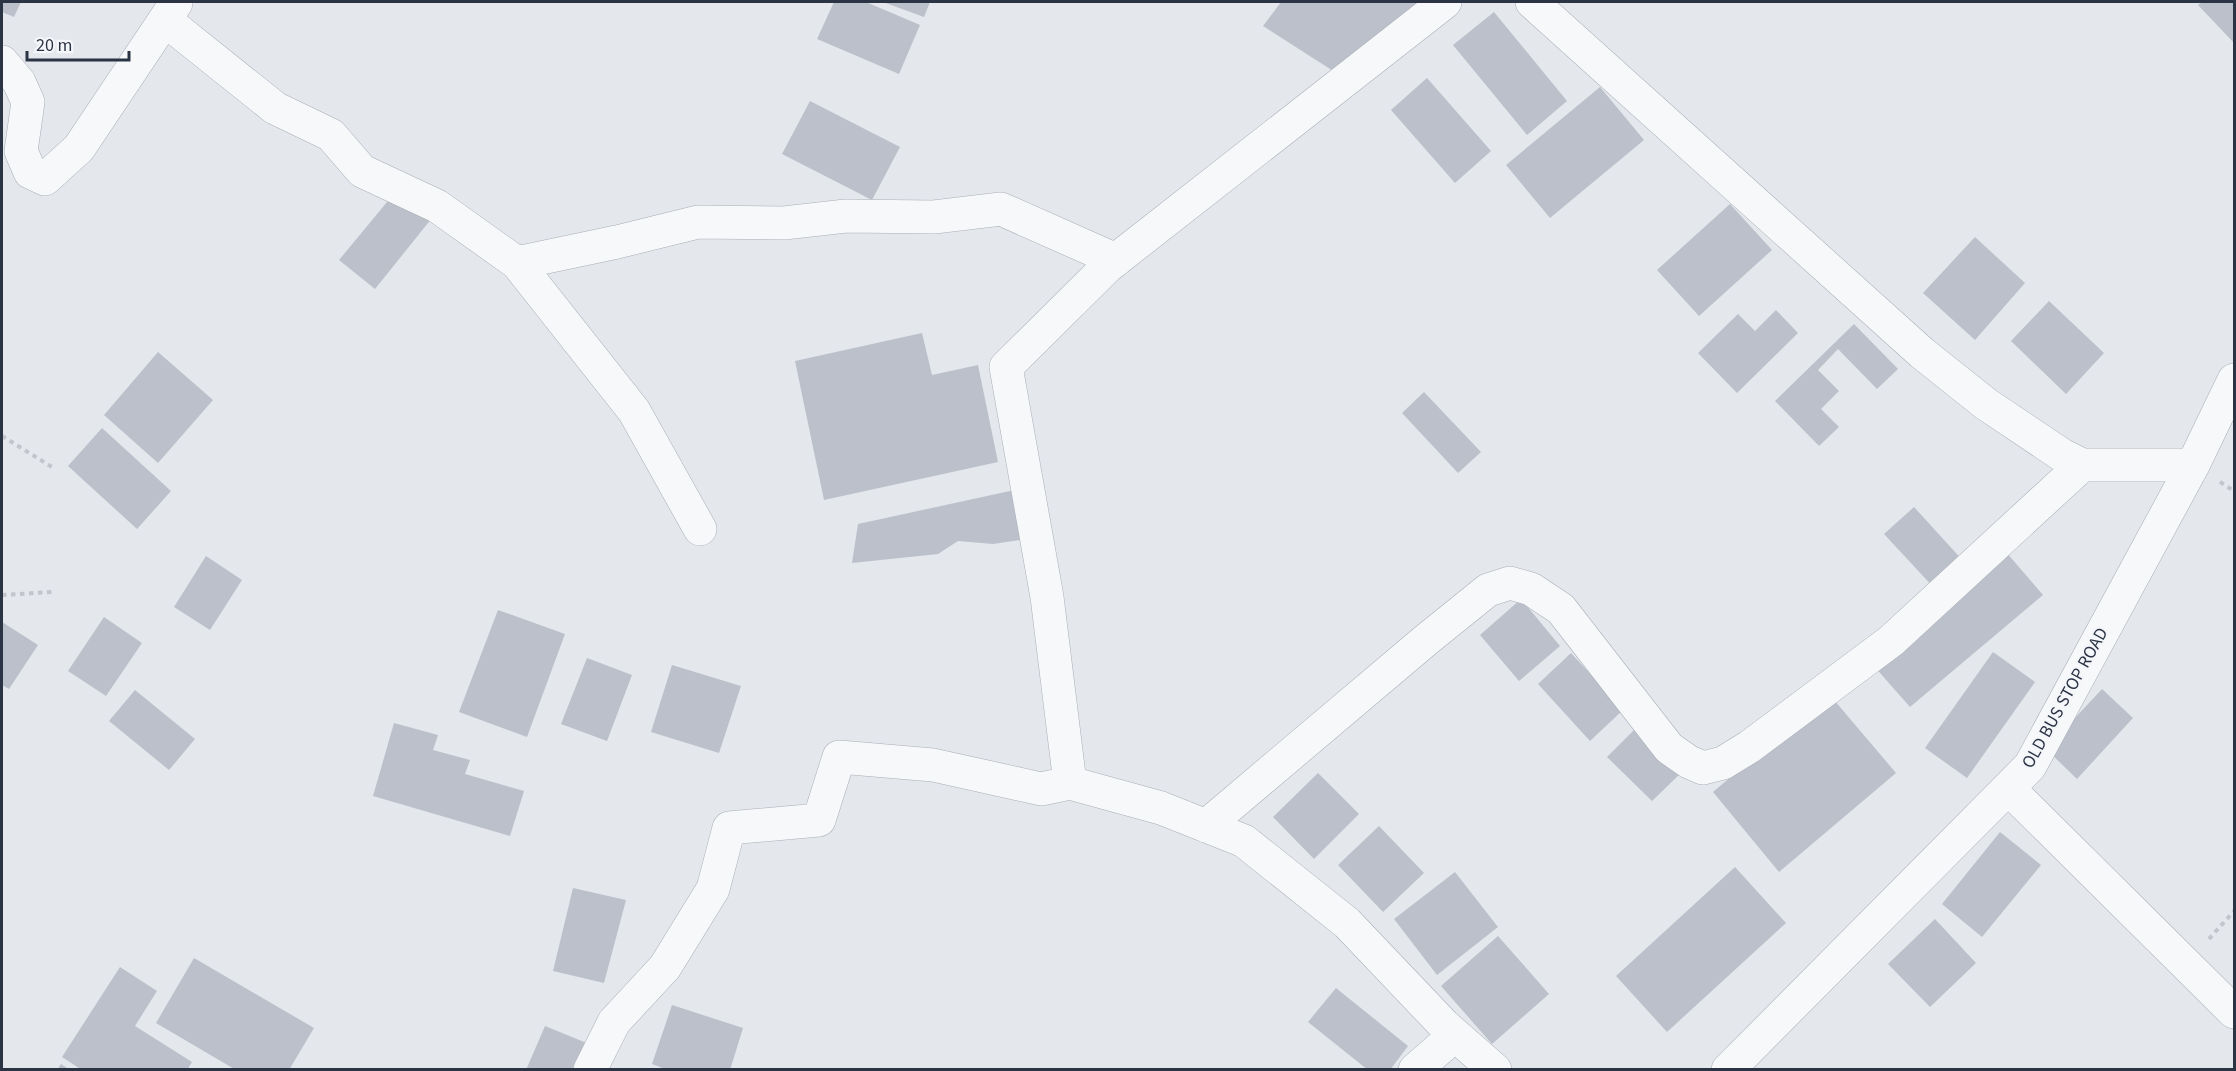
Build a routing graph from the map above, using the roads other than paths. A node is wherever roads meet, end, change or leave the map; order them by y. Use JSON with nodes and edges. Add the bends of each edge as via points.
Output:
{"nodes":[{"id":1,"x":1445,"y":2,"type":"edge"},
{"id":2,"x":1532,"y":2,"type":"edge"},
{"id":3,"x":171,"y":11,"type":"edge"},
{"id":4,"x":2,"y":62,"type":"edge"},
{"id":5,"x":1116,"y":260,"type":"junction"},
{"id":6,"x":517,"y":262,"type":"junction"},
{"id":7,"x":2235,"y":380,"type":"edge"},
{"id":8,"x":2082,"y":465,"type":"junction"},
{"id":9,"x":2193,"y":465,"type":"junction"},
{"id":10,"x":700,"y":529,"type":"dead end"},
{"id":11,"x":1070,"y":783,"type":"junction"},
{"id":12,"x":2009,"y":789,"type":"junction"},
{"id":13,"x":1206,"y":826,"type":"junction"},
{"id":14,"x":2235,"y":1012,"type":"edge"},
{"id":15,"x":1455,"y":1035,"type":"junction"},
{"id":16,"x":590,"y":1070,"type":"edge"},
{"id":17,"x":1415,"y":1070,"type":"edge"},
{"id":18,"x":1495,"y":1070,"type":"edge"},
{"id":19,"x":1728,"y":1070,"type":"edge"}],
"edges":[{"from":1,"to":5,"type":"street"},
{"from":2,"to":8,"type":"street","via":[[1922,353],[1986,404]]},
{"from":3,"to":4,"type":"street","via":[[79,148],[45,179],[30,172],[21,151],[28,102],[19,82]]},
{"from":3,"to":6,"type":"street","via":[[275,108],[331,135],[362,171],[437,206]]},
{"from":5,"to":6,"type":"street","via":[[1001,209],[934,217],[698,222]]},
{"from":5,"to":11,"type":"street","via":[[1006,367],[1047,597]]},
{"from":6,"to":10,"type":"street","via":[[634,411]]},
{"from":7,"to":9,"type":"street","name":"OLD BUS STOP ROAD"},
{"from":8,"to":9,"type":"street"},
{"from":8,"to":13,"type":"street","via":[[1891,641],[1723,763],[1703,768],[1669,748],[1561,609],[1532,589],[1510,584],[1488,590]]},
{"from":9,"to":12,"type":"street","name":"OLD BUS STOP ROAD","via":[[2030,766]]},
{"from":11,"to":13,"type":"street","via":[[1161,808]]},
{"from":11,"to":16,"type":"street","via":[[1041,789],[933,765],[839,757],[819,820],[729,828],[713,889],[665,967],[614,1022]]},
{"from":12,"to":14,"type":"street"},
{"from":12,"to":19,"type":"street","name":"OLD BUS STOP ROAD"},
{"from":13,"to":15,"type":"street","via":[[1244,841],[1347,924]]},
{"from":15,"to":17,"type":"street"},
{"from":15,"to":18,"type":"street"}]}
